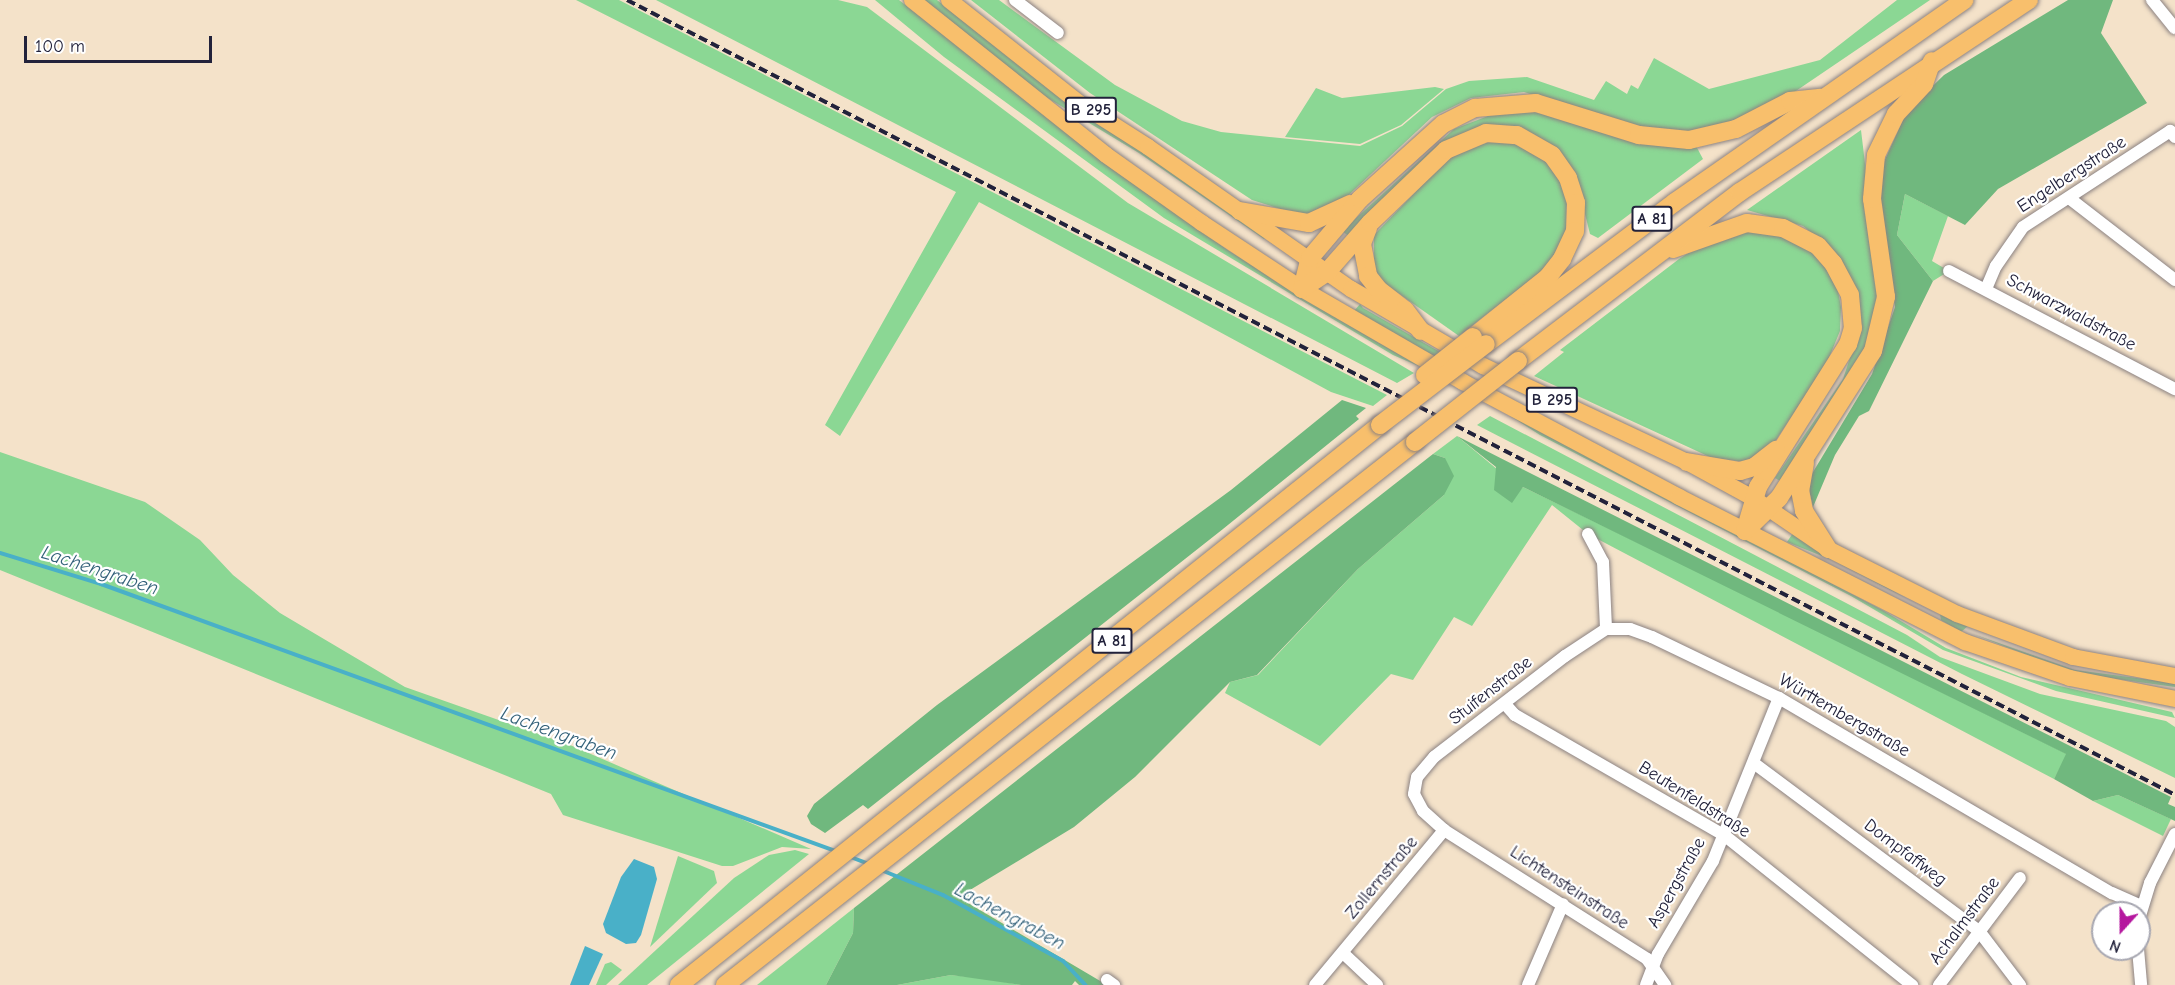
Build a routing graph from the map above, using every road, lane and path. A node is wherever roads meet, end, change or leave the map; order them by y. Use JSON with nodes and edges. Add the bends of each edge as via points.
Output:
{"nodes":[{"id":1,"x":912,"y":0,"type":"edge"},
{"id":2,"x":949,"y":0,"type":"edge"},
{"id":3,"x":1015,"y":0,"type":"edge"},
{"id":4,"x":1965,"y":0,"type":"edge"},
{"id":5,"x":2029,"y":0,"type":"edge"},
{"id":6,"x":2152,"y":0,"type":"edge"},
{"id":7,"x":2175,"y":28,"type":"edge"},
{"id":8,"x":1058,"y":33,"type":"dead end"},
{"id":9,"x":1932,"y":61,"type":"junction"},
{"id":10,"x":1821,"y":98,"type":"junction"},
{"id":11,"x":2172,"y":134,"type":"edge"},
{"id":12,"x":2069,"y":198,"type":"junction"},
{"id":13,"x":1360,"y":199,"type":"junction"},
{"id":14,"x":1240,"y":211,"type":"junction"},
{"id":15,"x":1370,"y":223,"type":"junction"},
{"id":16,"x":1310,"y":258,"type":"junction"},
{"id":17,"x":1649,"y":258,"type":"junction"},
{"id":18,"x":1949,"y":271,"type":"dead end"},
{"id":19,"x":1327,"y":272,"type":"junction"},
{"id":20,"x":2175,"y":280,"type":"edge"},
{"id":21,"x":1302,"y":289,"type":"junction"},
{"id":22,"x":1986,"y":289,"type":"junction"},
{"id":23,"x":1421,"y":331,"type":"junction"},
{"id":24,"x":1479,"y":341,"type":"junction"},
{"id":25,"x":2175,"y":389,"type":"edge"},
{"id":26,"x":1791,"y":437,"type":"junction"},
{"id":27,"x":1806,"y":454,"type":"junction"},
{"id":28,"x":1688,"y":462,"type":"junction"},
{"id":29,"x":1753,"y":498,"type":"junction"},
{"id":30,"x":1769,"y":510,"type":"junction"},
{"id":31,"x":1745,"y":531,"type":"junction"},
{"id":32,"x":1588,"y":534,"type":"dead end"},
{"id":33,"x":1828,"y":549,"type":"junction"},
{"id":34,"x":1989,"y":628,"type":"junction"},
{"id":35,"x":1606,"y":629,"type":"junction"},
{"id":36,"x":1965,"y":642,"type":"junction"},
{"id":37,"x":2175,"y":676,"type":"edge"},
{"id":38,"x":1779,"y":698,"type":"junction"},
{"id":39,"x":2172,"y":700,"type":"edge"},
{"id":40,"x":1504,"y":704,"type":"junction"},
{"id":41,"x":1755,"y":765,"type":"junction"},
{"id":42,"x":1414,"y":794,"type":"joint"},
{"id":43,"x":1444,"y":830,"type":"junction"},
{"id":44,"x":2175,"y":834,"type":"edge"},
{"id":45,"x":1724,"y":835,"type":"junction"},
{"id":46,"x":2020,"y":878,"type":"dead end"},
{"id":47,"x":2130,"y":901,"type":"edge"},
{"id":48,"x":2144,"y":901,"type":"edge"},
{"id":49,"x":1563,"y":904,"type":"junction"},
{"id":50,"x":1979,"y":931,"type":"junction"},
{"id":51,"x":1343,"y":953,"type":"junction"},
{"id":52,"x":2139,"y":961,"type":"edge"},
{"id":53,"x":1652,"y":969,"type":"junction"},
{"id":54,"x":679,"y":985,"type":"edge"},
{"id":55,"x":725,"y":985,"type":"edge"},
{"id":56,"x":1315,"y":985,"type":"edge"},
{"id":57,"x":1377,"y":985,"type":"edge"},
{"id":58,"x":1528,"y":985,"type":"edge"},
{"id":59,"x":1646,"y":985,"type":"edge"},
{"id":60,"x":1665,"y":985,"type":"edge"},
{"id":61,"x":1912,"y":985,"type":"edge"},
{"id":62,"x":1939,"y":985,"type":"edge"},
{"id":63,"x":2019,"y":985,"type":"edge"},
{"id":64,"x":2141,"y":985,"type":"edge"}],
"edges":[{"from":1,"to":21,"type":"main road","number":"B 295","via":[[1106,155]]},
{"from":2,"to":14,"type":"main road","number":"B 295","via":[[1079,103]]},
{"from":3,"to":8,"type":"street"},
{"from":4,"to":10,"type":"highway","number":"A 81"},
{"from":5,"to":9,"type":"highway","number":"A 81"},
{"from":6,"to":7,"type":"street"},
{"from":9,"to":17,"type":"highway","number":"A 81","via":[[1803,147]]},
{"from":9,"to":27,"type":"highway","via":[[1924,84],[1896,114],[1876,155],[1872,199],[1886,297],[1880,334],[1862,374]]},
{"from":10,"to":13,"type":"highway","via":[[1790,101],[1736,129],[1689,140],[1640,135],[1536,103],[1475,108],[1443,124]]},
{"from":10,"to":24,"type":"highway","number":"A 81"},
{"from":11,"to":12,"type":"street","name":"Engelbergstraße"},
{"from":12,"to":20,"type":"street"},
{"from":12,"to":22,"type":"street","name":"Engelbergstraße","via":[[2023,227],[1996,266]]},
{"from":13,"to":14,"type":"highway","via":[[1308,223]]},
{"from":13,"to":16,"type":"highway"},
{"from":14,"to":16,"type":"main road","number":"B 295"},
{"from":15,"to":19,"type":"highway","number":"A 81"},
{"from":15,"to":23,"type":"highway","via":[[1362,244],[1368,276],[1405,310]]},
{"from":15,"to":24,"type":"highway","number":"A 81","via":[[1433,161],[1468,138],[1486,133],[1517,135],[1543,148],[1558,162],[1568,178],[1577,213],[1575,231],[1548,277]]},
{"from":16,"to":19,"type":"main road"},
{"from":16,"to":21,"type":"highway"},
{"from":17,"to":26,"type":"highway","via":[[1747,223],[1783,228],[1818,246],[1833,263],[1850,295],[1853,321],[1848,345]]},
{"from":17,"to":55,"type":"highway","number":"A 81","bridge":true},
{"from":18,"to":22,"type":"street","name":"Schwarzwaldstraße"},
{"from":19,"to":21,"type":"highway","number":"A 81"},
{"from":19,"to":23,"type":"main road","number":"B 295"},
{"from":21,"to":31,"type":"main road","number":"B 295","via":[[1463,382]]},
{"from":22,"to":25,"type":"street","name":"Schwarzwaldstraße"},
{"from":23,"to":28,"type":"main road","number":"B 295","via":[[1525,388]]},
{"from":24,"to":54,"type":"highway","number":"A 81","bridge":true,"via":[[1375,422],[1343,455]]},
{"from":26,"to":28,"type":"highway","via":[[1747,469],[1723,470]]},
{"from":26,"to":29,"type":"highway"},
{"from":27,"to":30,"type":"highway"},
{"from":27,"to":33,"type":"highway","via":[[1802,502]]},
{"from":28,"to":29,"type":"main road","number":"B 295"},
{"from":29,"to":30,"type":"main road","number":"B 295"},
{"from":29,"to":31,"type":"highway"},
{"from":30,"to":31,"type":"highway"},
{"from":30,"to":33,"type":"main road"},
{"from":31,"to":36,"type":"main road"},
{"from":32,"to":35,"type":"street","via":[[1603,562]]},
{"from":33,"to":34,"type":"main road"},
{"from":34,"to":36,"type":"main road","via":[[1972,631]]},
{"from":34,"to":37,"type":"main road","via":[[2096,663]]},
{"from":35,"to":38,"type":"street","name":"Württembergstraße","via":[[1630,629],[1652,637]]},
{"from":35,"to":40,"type":"street","name":"Stuifenstraße"},
{"from":36,"to":39,"type":"main road","via":[[2040,670]]},
{"from":38,"to":41,"type":"street","name":"Aspergstraße"},
{"from":38,"to":47,"type":"street","name":"Württembergstraße"},
{"from":40,"to":42,"type":"street","name":"Stuifenstraße","via":[[1428,763],[1417,777]]},
{"from":40,"to":45,"type":"street","name":"Beutenfeldstraße","via":[[1515,715]]},
{"from":41,"to":45,"type":"street","name":"Aspergstraße"},
{"from":41,"to":50,"type":"street","name":"Dompfaffweg"},
{"from":42,"to":43,"type":"street","name":"Zollernstraße","via":[[1423,811]]},
{"from":43,"to":49,"type":"street","name":"Lichtensteinstraße"},
{"from":43,"to":51,"type":"street","name":"Zollernstraße"},
{"from":44,"to":48,"type":"street"},
{"from":45,"to":53,"type":"street","name":"Aspergstraße"},
{"from":45,"to":61,"type":"street","name":"Beutenfeldstraße"},
{"from":46,"to":50,"type":"street","name":"Achalmstraße"},
{"from":49,"to":53,"type":"street","name":"Lichtensteinstraße","via":[[1647,959]]},
{"from":49,"to":58,"type":"street"},
{"from":50,"to":62,"type":"street","name":"Achalmstraße"},
{"from":50,"to":63,"type":"street","name":"Dompfaffweg"},
{"from":51,"to":56,"type":"street","name":"Zollernstraße"},
{"from":51,"to":57,"type":"street"},
{"from":52,"to":64,"type":"street"},
{"from":53,"to":59,"type":"street","name":"Aspergstraße"},
{"from":53,"to":60,"type":"street","name":"Lichtensteinstraße"}]}
